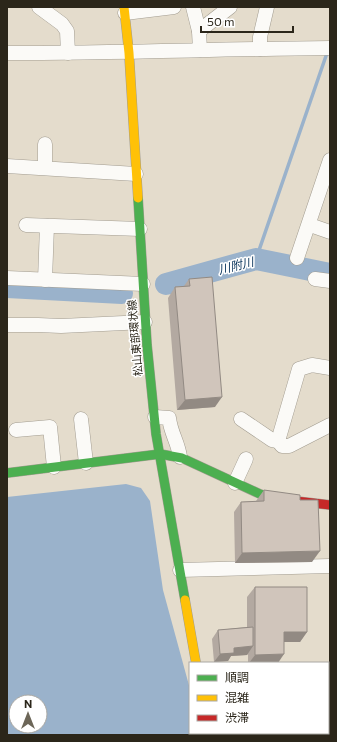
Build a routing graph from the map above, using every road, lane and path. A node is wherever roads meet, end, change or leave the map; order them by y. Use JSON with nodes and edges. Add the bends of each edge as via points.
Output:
{"nodes":[{"id":1,"x":39,"y":7,"type":"edge"},
{"id":2,"x":174,"y":7,"type":"edge"},
{"id":3,"x":193,"y":7,"type":"edge"},
{"id":4,"x":230,"y":7,"type":"edge"},
{"id":5,"x":267,"y":7,"type":"edge"},
{"id":6,"x":125,"y":10,"type":"edge"},
{"id":7,"x":199,"y":31,"type":"junction"},
{"id":8,"x":330,"y":48,"type":"edge"},
{"id":9,"x":260,"y":49,"type":"junction"},
{"id":10,"x":200,"y":50,"type":"junction"},
{"id":11,"x":7,"y":53,"type":"edge"},
{"id":12,"x":68,"y":53,"type":"junction"},
{"id":13,"x":129,"y":53,"type":"junction"},
{"id":14,"x":45,"y":144,"type":"dead end"},
{"id":15,"x":330,"y":160,"type":"edge"},
{"id":16,"x":7,"y":166,"type":"edge"},
{"id":17,"x":45,"y":168,"type":"junction"},
{"id":18,"x":136,"y":174,"type":"junction"},
{"id":19,"x":26,"y":225,"type":"dead end"},
{"id":20,"x":310,"y":225,"type":"junction"},
{"id":21,"x":47,"y":226,"type":"junction"},
{"id":22,"x":140,"y":229,"type":"junction"},
{"id":23,"x":330,"y":232,"type":"edge"},
{"id":24,"x":298,"y":258,"type":"dead end"},
{"id":25,"x":7,"y":278,"type":"edge"},
{"id":26,"x":316,"y":279,"type":"dead end"},
{"id":27,"x":45,"y":280,"type":"junction"},
{"id":28,"x":330,"y":281,"type":"edge"},
{"id":29,"x":143,"y":284,"type":"junction"},
{"id":30,"x":145,"y":322,"type":"junction"},
{"id":31,"x":7,"y":325,"type":"edge"},
{"id":32,"x":330,"y":368,"type":"edge"},
{"id":33,"x":155,"y":417,"type":"junction"},
{"id":34,"x":81,"y":419,"type":"dead end"},
{"id":35,"x":241,"y":419,"type":"dead end"},
{"id":36,"x":330,"y":425,"type":"edge"},
{"id":37,"x":16,"y":430,"type":"dead end"},
{"id":38,"x":278,"y":441,"type":"junction"},
{"id":39,"x":160,"y":454,"type":"junction"},
{"id":40,"x":180,"y":458,"type":"junction"},
{"id":41,"x":246,"y":459,"type":"dead end"},
{"id":42,"x":86,"y":463,"type":"junction"},
{"id":43,"x":54,"y":467,"type":"junction"},
{"id":44,"x":7,"y":473,"type":"edge"},
{"id":45,"x":235,"y":483,"type":"junction"},
{"id":46,"x":330,"y":505,"type":"edge"},
{"id":47,"x":330,"y":566,"type":"edge"},
{"id":48,"x":180,"y":570,"type":"junction"},
{"id":49,"x":196,"y":662,"type":"edge"}],
"edges":[{"from":1,"to":12,"type":"street","via":[[68,31]]},
{"from":2,"to":6,"type":"street"},
{"from":3,"to":7,"type":"street"},
{"from":4,"to":7,"type":"street"},
{"from":5,"to":9,"type":"street"},
{"from":6,"to":13,"type":"main road","name":"松山東部環状線"},
{"from":7,"to":10,"type":"street"},
{"from":8,"to":9,"type":"street"},
{"from":9,"to":10,"type":"street"},
{"from":10,"to":13,"type":"street"},
{"from":11,"to":12,"type":"street"},
{"from":12,"to":13,"type":"street"},
{"from":13,"to":18,"type":"main road","name":"松山東部環状線"},
{"from":14,"to":17,"type":"street"},
{"from":15,"to":20,"type":"street"},
{"from":16,"to":17,"type":"street"},
{"from":17,"to":18,"type":"street"},
{"from":18,"to":22,"type":"main road","name":"松山東部環状線"},
{"from":19,"to":21,"type":"street"},
{"from":20,"to":23,"type":"street"},
{"from":20,"to":24,"type":"street"},
{"from":21,"to":22,"type":"street"},
{"from":21,"to":27,"type":"street"},
{"from":22,"to":29,"type":"main road","name":"松山東部環状線"},
{"from":25,"to":27,"type":"street"},
{"from":26,"to":28,"type":"street"},
{"from":27,"to":29,"type":"street"},
{"from":29,"to":30,"type":"main road","name":"松山東部環状線"},
{"from":30,"to":31,"type":"street","via":[[61,326]]},
{"from":30,"to":33,"type":"main road","name":"松山東部環状線"},
{"from":32,"to":38,"type":"street","via":[[312,365],[299,369]]},
{"from":33,"to":39,"type":"main road","name":"松山東部環状線"},
{"from":33,"to":40,"type":"street","via":[[169,418],[170,432],[178,445]]},
{"from":34,"to":42,"type":"street"},
{"from":35,"to":38,"type":"street","via":[[272,440]]},
{"from":36,"to":38,"type":"street","via":[[289,446],[282,446]]},
{"from":37,"to":43,"type":"street","via":[[50,427]]},
{"from":39,"to":40,"type":"main road"},
{"from":39,"to":42,"type":"main road"},
{"from":39,"to":48,"type":"main road","name":"松山東部環状線"},
{"from":40,"to":45,"type":"main road"},
{"from":41,"to":45,"type":"street"},
{"from":42,"to":43,"type":"main road"},
{"from":43,"to":44,"type":"main road"},
{"from":45,"to":46,"type":"main road","via":[[274,498]]},
{"from":47,"to":48,"type":"street"},
{"from":48,"to":49,"type":"main road","name":"松山東部環状線"}]}
